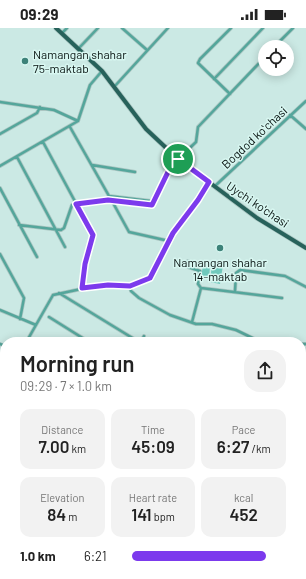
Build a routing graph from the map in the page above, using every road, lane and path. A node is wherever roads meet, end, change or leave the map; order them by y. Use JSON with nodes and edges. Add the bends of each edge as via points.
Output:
{"nodes":[{"id":1,"x":56,"y":28,"type":"edge"},
{"id":2,"x":67,"y":28,"type":"edge"},
{"id":3,"x":98,"y":28,"type":"edge"},
{"id":4,"x":122,"y":28,"type":"edge"},
{"id":5,"x":168,"y":28,"type":"edge"},
{"id":6,"x":231,"y":28,"type":"edge"},
{"id":7,"x":263,"y":28,"type":"edge"},
{"id":8,"x":293,"y":28,"type":"edge"},
{"id":9,"x":62,"y":33,"type":"junction"},
{"id":10,"x":281,"y":40,"type":"edge"},
{"id":11,"x":79,"y":48,"type":"junction"},
{"id":12,"x":147,"y":50,"type":"junction"},
{"id":13,"x":258,"y":64,"type":"edge"},
{"id":14,"x":102,"y":71,"type":"junction"},
{"id":15,"x":214,"y":79,"type":"junction"},
{"id":16,"x":114,"y":87,"type":"junction"},
{"id":17,"x":230,"y":94,"type":"junction"},
{"id":18,"x":306,"y":100,"type":"edge"},
{"id":19,"x":0,"y":102,"type":"edge"},
{"id":20,"x":4,"y":103,"type":"junction"},
{"id":21,"x":0,"y":106,"type":"edge"},
{"id":22,"x":40,"y":107,"type":"junction"},
{"id":23,"x":290,"y":115,"type":"junction"},
{"id":24,"x":78,"y":121,"type":"junction"},
{"id":25,"x":70,"y":127,"type":"junction"},
{"id":26,"x":306,"y":129,"type":"edge"},
{"id":27,"x":0,"y":134,"type":"edge"},
{"id":28,"x":43,"y":142,"type":"junction"},
{"id":29,"x":17,"y":157,"type":"junction"},
{"id":30,"x":178,"y":159,"type":"junction"},
{"id":31,"x":92,"y":165,"type":"junction"},
{"id":32,"x":0,"y":166,"type":"edge"},
{"id":33,"x":134,"y":172,"type":"dead end"},
{"id":34,"x":209,"y":182,"type":"junction"},
{"id":35,"x":215,"y":186,"type":"junction"},
{"id":36,"x":0,"y":188,"type":"edge"},
{"id":37,"x":112,"y":201,"type":"junction"},
{"id":38,"x":151,"y":201,"type":"dead end"},
{"id":39,"x":76,"y":204,"type":"junction"},
{"id":40,"x":20,"y":225,"type":"junction"},
{"id":41,"x":55,"y":230,"type":"junction"},
{"id":42,"x":169,"y":241,"type":"junction"},
{"id":43,"x":65,"y":247,"type":"dead end"},
{"id":44,"x":306,"y":248,"type":"edge"},
{"id":45,"x":0,"y":254,"type":"edge"},
{"id":46,"x":37,"y":257,"type":"dead end"},
{"id":47,"x":188,"y":261,"type":"dead end"},
{"id":48,"x":130,"y":286,"type":"junction"},
{"id":49,"x":306,"y":287,"type":"edge"},
{"id":50,"x":82,"y":288,"type":"junction"},
{"id":51,"x":201,"y":288,"type":"junction"},
{"id":52,"x":235,"y":291,"type":"junction"},
{"id":53,"x":59,"y":293,"type":"junction"},
{"id":54,"x":282,"y":298,"type":"dead end"},
{"id":55,"x":0,"y":310,"type":"edge"},
{"id":56,"x":48,"y":317,"type":"dead end"},
{"id":57,"x":20,"y":318,"type":"junction"},
{"id":58,"x":192,"y":322,"type":"junction"},
{"id":59,"x":36,"y":324,"type":"junction"},
{"id":60,"x":29,"y":337,"type":"edge"},
{"id":61,"x":81,"y":337,"type":"edge"},
{"id":62,"x":132,"y":337,"type":"edge"},
{"id":63,"x":251,"y":337,"type":"edge"}],
"edges":[{"from":1,"to":9,"type":"main road","name":"Uychi ko'chasi"},
{"from":2,"to":9,"type":"street"},
{"from":3,"to":11,"type":"street"},
{"from":4,"to":12,"type":"street"},
{"from":5,"to":12,"type":"street"},
{"from":6,"to":15,"type":"street","via":[[199,61],[198,64]]},
{"from":7,"to":15,"type":"street"},
{"from":8,"to":10,"type":"street"},
{"from":9,"to":11,"type":"main road","name":"Uychi ko'chasi"},
{"from":11,"to":14,"type":"main road","name":"Uychi ko'chasi"},
{"from":12,"to":16,"type":"street"},
{"from":13,"to":17,"type":"street"},
{"from":14,"to":16,"type":"main road","name":"Uychi ko'chasi"},
{"from":14,"to":24,"type":"street","via":[[90,85]]},
{"from":15,"to":17,"type":"street"},
{"from":16,"to":30,"type":"main road","name":"Uychi ko'chasi","via":[[146,128]]},
{"from":17,"to":30,"type":"street","via":[[198,127],[196,142]]},
{"from":18,"to":23,"type":"street","name":"Bogdod koʻchasi"},
{"from":19,"to":20,"type":"street"},
{"from":20,"to":21,"type":"street"},
{"from":20,"to":22,"type":"street"},
{"from":22,"to":24,"type":"street","via":[[54,110]]},
{"from":22,"to":27,"type":"street","via":[[37,114]]},
{"from":23,"to":26,"type":"street"},
{"from":23,"to":35,"type":"street","name":"Bogdod koʻchasi"},
{"from":24,"to":25,"type":"street"},
{"from":25,"to":28,"type":"street"},
{"from":25,"to":31,"type":"street"},
{"from":28,"to":29,"type":"street"},
{"from":28,"to":39,"type":"street"},
{"from":29,"to":32,"type":"street"},
{"from":29,"to":41,"type":"street"},
{"from":30,"to":34,"type":"main road","name":"Uychi ko'chasi"},
{"from":30,"to":37,"type":"street","via":[[168,172],[153,205]]},
{"from":31,"to":33,"type":"street"},
{"from":31,"to":38,"type":"street","via":[[109,196]]},
{"from":34,"to":35,"type":"main road","name":"Uychi ko'chasi"},
{"from":34,"to":42,"type":"street"},
{"from":35,"to":44,"type":"main road","name":"Uychi ko'chasi","via":[[258,218]]},
{"from":36,"to":40,"type":"street"},
{"from":37,"to":39,"type":"street"},
{"from":37,"to":42,"type":"street","via":[[129,232]]},
{"from":39,"to":41,"type":"street","via":[[72,205],[64,228]]},
{"from":39,"to":50,"type":"street","via":[[93,235]]},
{"from":40,"to":41,"type":"street"},
{"from":40,"to":46,"type":"street"},
{"from":41,"to":43,"type":"street"},
{"from":42,"to":48,"type":"street","via":[[150,278]]},
{"from":45,"to":57,"type":"street","via":[[24,298]]},
{"from":47,"to":51,"type":"street","via":[[188,267],[200,271],[198,284]]},
{"from":48,"to":50,"type":"street"},
{"from":48,"to":58,"type":"street","via":[[131,291],[140,298],[170,315]]},
{"from":49,"to":52,"type":"street","via":[[285,276],[240,270],[236,273]]},
{"from":50,"to":53,"type":"street"},
{"from":51,"to":52,"type":"street"},
{"from":51,"to":58,"type":"street"},
{"from":52,"to":54,"type":"street"},
{"from":53,"to":59,"type":"street","via":[[51,297]]},
{"from":53,"to":62,"type":"street"},
{"from":55,"to":57,"type":"street"},
{"from":56,"to":61,"type":"street"},
{"from":57,"to":59,"type":"street"},
{"from":58,"to":63,"type":"street","via":[[216,324]]},
{"from":59,"to":60,"type":"street"}]}
